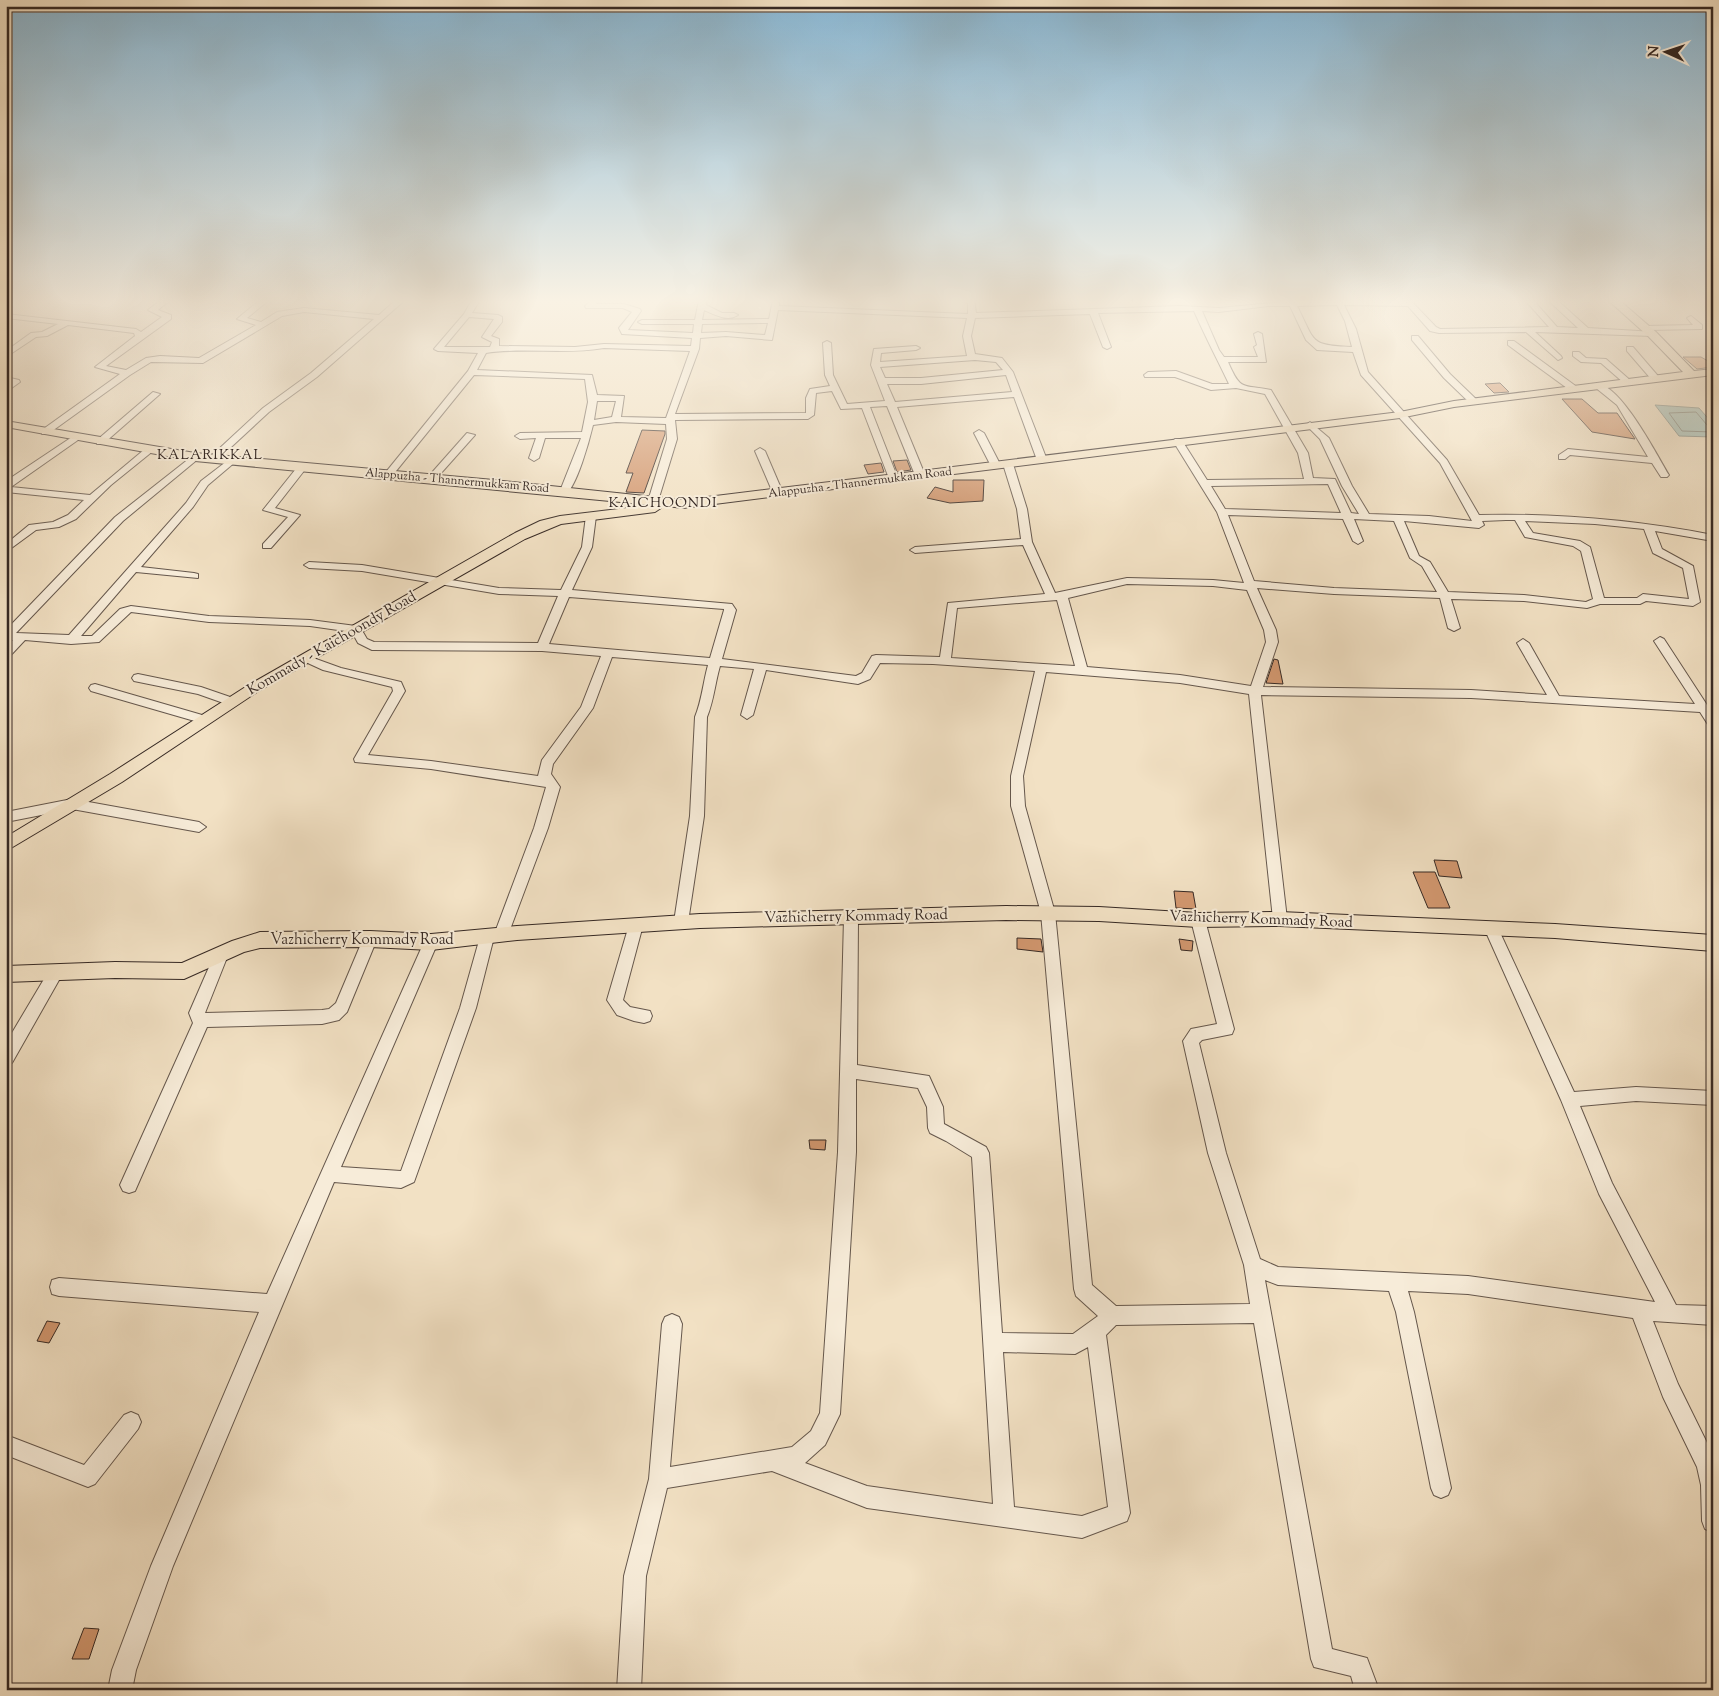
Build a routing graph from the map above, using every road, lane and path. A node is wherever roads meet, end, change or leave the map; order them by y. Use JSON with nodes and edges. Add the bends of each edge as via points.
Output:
{"nodes":[{"id":1,"x":6,"y":379,"type":"edge"},
{"id":2,"x":118,"y":379,"type":"edge"},
{"id":3,"x":307,"y":379,"type":"edge"},
{"id":4,"x":466,"y":379,"type":"edge"},
{"id":5,"x":591,"y":379,"type":"edge"},
{"id":6,"x":684,"y":379,"type":"edge"},
{"id":7,"x":832,"y":379,"type":"edge"},
{"id":8,"x":939,"y":379,"type":"edge"},
{"id":9,"x":1011,"y":379,"type":"edge"},
{"id":10,"x":1190,"y":379,"type":"edge"},
{"id":11,"x":1233,"y":379,"type":"edge"},
{"id":12,"x":1369,"y":379,"type":"edge"},
{"id":13,"x":1450,"y":379,"type":"edge"},
{"id":14,"x":1561,"y":379,"type":"edge"},
{"id":15,"x":1644,"y":379,"type":"edge"},
{"id":16,"x":884,"y":381,"type":"joint"},
{"id":17,"x":1627,"y":381,"type":"joint"},
{"id":18,"x":1236,"y":386,"type":"junction"},
{"id":19,"x":1599,"y":386,"type":"junction"},
{"id":20,"x":835,"y":388,"type":"junction"},
{"id":21,"x":6,"y":389,"type":"edge"},
{"id":22,"x":1574,"y":389,"type":"junction"},
{"id":23,"x":156,"y":394,"type":"dead end"},
{"id":24,"x":1016,"y":394,"type":"junction"},
{"id":25,"x":594,"y":398,"type":"junction"},
{"id":26,"x":1474,"y":402,"type":"junction"},
{"id":27,"x":891,"y":404,"type":"junction"},
{"id":28,"x":865,"y":405,"type":"junction"},
{"id":29,"x":1400,"y":415,"type":"junction"},
{"id":30,"x":670,"y":419,"type":"junction"},
{"id":31,"x":616,"y":420,"type":"junction"},
{"id":32,"x":589,"y":423,"type":"junction"},
{"id":33,"x":7,"y":425,"type":"edge"},
{"id":34,"x":1310,"y":425,"type":"junction"},
{"id":35,"x":1287,"y":428,"type":"junction"},
{"id":36,"x":45,"y":432,"type":"junction"},
{"id":37,"x":586,"y":434,"type":"junction"},
{"id":38,"x":979,"y":434,"type":"dead end"},
{"id":39,"x":470,"y":435,"type":"dead end"},
{"id":40,"x":520,"y":436,"type":"dead end"},
{"id":41,"x":541,"y":436,"type":"junction"},
{"id":42,"x":75,"y":438,"type":"junction"},
{"id":43,"x":1178,"y":441,"type":"junction"},
{"id":44,"x":100,"y":442,"type":"junction"},
{"id":45,"x":148,"y":451,"type":"junction"},
{"id":46,"x":760,"y":451,"type":"dead end"},
{"id":47,"x":195,"y":457,"type":"junction"},
{"id":48,"x":1562,"y":457,"type":"dead end"},
{"id":49,"x":534,"y":458,"type":"dead end"},
{"id":50,"x":213,"y":459,"type":"junction"},
{"id":51,"x":1042,"y":460,"type":"junction"},
{"id":52,"x":1655,"y":460,"type":"junction"},
{"id":53,"x":231,"y":461,"type":"junction"},
{"id":54,"x":1008,"y":464,"type":"junction"},
{"id":55,"x":996,"y":466,"type":"junction"},
{"id":56,"x":302,"y":467,"type":"junction"},
{"id":57,"x":389,"y":474,"type":"junction"},
{"id":58,"x":1664,"y":474,"type":"dead end"},
{"id":59,"x":920,"y":476,"type":"junction"},
{"id":60,"x":431,"y":479,"type":"junction"},
{"id":61,"x":893,"y":479,"type":"junction"},
{"id":62,"x":1309,"y":482,"type":"junction"},
{"id":63,"x":1204,"y":483,"type":"junction"},
{"id":64,"x":6,"y":487,"type":"edge"},
{"id":65,"x":565,"y":491,"type":"junction"},
{"id":66,"x":778,"y":493,"type":"junction"},
{"id":67,"x":93,"y":498,"type":"junction"},
{"id":68,"x":653,"y":501,"type":"junction"},
{"id":69,"x":682,"y":504,"type":"junction"},
{"id":70,"x":1222,"y":512,"type":"junction"},
{"id":71,"x":591,"y":516,"type":"junction"},
{"id":72,"x":1348,"y":516,"type":"junction"},
{"id":73,"x":1366,"y":517,"type":"junction"},
{"id":74,"x":1518,"y":517,"type":"junction"},
{"id":75,"x":1398,"y":518,"type":"junction"},
{"id":76,"x":1476,"y":518,"type":"junction"},
{"id":77,"x":1648,"y":527,"type":"junction"},
{"id":78,"x":6,"y":532,"type":"edge"},
{"id":79,"x":24,"y":533,"type":"junction"},
{"id":80,"x":1713,"y":538,"type":"edge"},
{"id":81,"x":1358,"y":541,"type":"dead end"},
{"id":82,"x":1027,"y":542,"type":"junction"},
{"id":83,"x":267,"y":546,"type":"dead end"},
{"id":84,"x":6,"y":549,"type":"edge"},
{"id":85,"x":915,"y":550,"type":"dead end"},
{"id":86,"x":309,"y":565,"type":"dead end"},
{"id":87,"x":136,"y":569,"type":"junction"},
{"id":88,"x":194,"y":576,"type":"dead end"},
{"id":89,"x":442,"y":580,"type":"junction"},
{"id":90,"x":1250,"y":585,"type":"junction"},
{"id":91,"x":564,"y":593,"type":"junction"},
{"id":92,"x":1444,"y":594,"type":"junction"},
{"id":93,"x":1057,"y":596,"type":"junction"},
{"id":94,"x":1599,"y":601,"type":"junction"},
{"id":95,"x":1454,"y":628,"type":"dead end"},
{"id":96,"x":356,"y":630,"type":"junction"},
{"id":97,"x":7,"y":636,"type":"edge"},
{"id":98,"x":22,"y":637,"type":"junction"},
{"id":99,"x":71,"y":640,"type":"junction"},
{"id":100,"x":1660,"y":641,"type":"dead end"},
{"id":101,"x":1523,"y":643,"type":"dead end"},
{"id":102,"x":542,"y":647,"type":"junction"},
{"id":103,"x":608,"y":652,"type":"junction"},
{"id":104,"x":6,"y":653,"type":"edge"},
{"id":105,"x":305,"y":659,"type":"junction"},
{"id":106,"x":945,"y":660,"type":"junction"},
{"id":107,"x":714,"y":662,"type":"junction"},
{"id":108,"x":761,"y":666,"type":"junction"},
{"id":109,"x":1041,"y":668,"type":"junction"},
{"id":110,"x":1082,"y":671,"type":"junction"},
{"id":111,"x":138,"y":678,"type":"dead end"},
{"id":112,"x":95,"y":688,"type":"dead end"},
{"id":113,"x":1255,"y":691,"type":"junction"},
{"id":114,"x":1556,"y":700,"type":"junction"},
{"id":115,"x":232,"y":702,"type":"junction"},
{"id":116,"x":1709,"y":709,"type":"edge"},
{"id":117,"x":747,"y":716,"type":"dead end"},
{"id":118,"x":205,"y":720,"type":"junction"},
{"id":119,"x":1713,"y":723,"type":"edge"},
{"id":120,"x":549,"y":782,"type":"junction"},
{"id":121,"x":72,"y":804,"type":"junction"},
{"id":122,"x":6,"y":817,"type":"edge"},
{"id":123,"x":199,"y":827,"type":"dead end"},
{"id":124,"x":6,"y":845,"type":"edge"},
{"id":125,"x":1048,"y":914,"type":"junction"},
{"id":126,"x":851,"y":918,"type":"junction"},
{"id":127,"x":1280,"y":919,"type":"junction"},
{"id":128,"x":1198,"y":920,"type":"junction"},
{"id":129,"x":681,"y":922,"type":"junction"},
{"id":130,"x":636,"y":926,"type":"junction"},
{"id":131,"x":1492,"y":930,"type":"junction"},
{"id":132,"x":494,"y":936,"type":"junction"},
{"id":133,"x":370,"y":939,"type":"junction"},
{"id":134,"x":431,"y":942,"type":"junction"},
{"id":135,"x":1713,"y":943,"type":"edge"},
{"id":136,"x":221,"y":955,"type":"junction"},
{"id":137,"x":55,"y":973,"type":"junction"},
{"id":138,"x":6,"y":974,"type":"edge"},
{"id":139,"x":644,"y":1016,"type":"dead end"},
{"id":140,"x":202,"y":1020,"type":"junction"},
{"id":141,"x":6,"y":1058,"type":"edge"},
{"id":142,"x":848,"y":1071,"type":"junction"},
{"id":143,"x":1713,"y":1098,"type":"edge"},
{"id":144,"x":1569,"y":1100,"type":"junction"},
{"id":145,"x":332,"y":1174,"type":"junction"},
{"id":146,"x":129,"y":1185,"type":"dead end"},
{"id":147,"x":1253,"y":1265,"type":"junction"},
{"id":148,"x":1396,"y":1282,"type":"junction"},
{"id":149,"x":59,"y":1287,"type":"dead end"},
{"id":150,"x":272,"y":1304,"type":"junction"},
{"id":151,"x":1639,"y":1310,"type":"junction"},
{"id":152,"x":1263,"y":1313,"type":"junction"},
{"id":153,"x":1671,"y":1314,"type":"junction"},
{"id":154,"x":1112,"y":1316,"type":"junction"},
{"id":155,"x":1713,"y":1316,"type":"edge"},
{"id":156,"x":672,"y":1324,"type":"dead end"},
{"id":157,"x":1096,"y":1331,"type":"junction"},
{"id":158,"x":992,"y":1342,"type":"junction"},
{"id":159,"x":131,"y":1422,"type":"dead end"},
{"id":160,"x":6,"y":1446,"type":"edge"},
{"id":161,"x":775,"y":1462,"type":"junction"},
{"id":162,"x":659,"y":1479,"type":"junction"},
{"id":163,"x":1441,"y":1488,"type":"dead end"},
{"id":164,"x":1004,"y":1516,"type":"junction"},
{"id":165,"x":1713,"y":1521,"type":"edge"},
{"id":166,"x":120,"y":1690,"type":"edge"},
{"id":167,"x":629,"y":1690,"type":"edge"},
{"id":168,"x":1367,"y":1690,"type":"edge"}],
"edges":[{"from":1,"to":21,"type":"street","via":[[16,382]]},
{"from":2,"to":36,"type":"street"},
{"from":3,"to":50,"type":"street","via":[[266,410]]},
{"from":4,"to":57,"type":"street"},
{"from":5,"to":25,"type":"street"},
{"from":6,"to":30,"type":"street"},
{"from":7,"to":20,"type":"street"},
{"from":8,"to":16,"type":"street"},
{"from":9,"to":24,"type":"street"},
{"from":10,"to":18,"type":"street","via":[[1211,387]]},
{"from":11,"to":18,"type":"street"},
{"from":12,"to":29,"type":"street"},
{"from":13,"to":26,"type":"street"},
{"from":14,"to":22,"type":"street"},
{"from":15,"to":17,"type":"main road","name":"Alappuzha - Thannermukkam Road"},
{"from":16,"to":27,"type":"street"},
{"from":17,"to":19,"type":"main road","name":"Alappuzha - Thannermukkam Road"},
{"from":18,"to":35,"type":"street","via":[[1267,391]]},
{"from":19,"to":22,"type":"main road","name":"Alappuzha - Thannermukkam Road"},
{"from":19,"to":52,"type":"street","via":[[1620,403]]},
{"from":20,"to":28,"type":"street","via":[[844,408]]},
{"from":20,"to":30,"type":"street","via":[[813,391],[808,416]]},
{"from":22,"to":26,"type":"main road","name":"Alappuzha - Thannermukkam Road"},
{"from":23,"to":44,"type":"street"},
{"from":24,"to":27,"type":"street"},
{"from":24,"to":51,"type":"street"},
{"from":25,"to":31,"type":"street","via":[[621,398]]},
{"from":25,"to":32,"type":"street"},
{"from":26,"to":29,"type":"main road","name":"Alappuzha - Thannermukkam Road"},
{"from":27,"to":28,"type":"street"},
{"from":27,"to":59,"type":"street"},
{"from":28,"to":61,"type":"street"},
{"from":29,"to":34,"type":"main road","name":"Alappuzha - Thannermukkam Road"},
{"from":29,"to":76,"type":"street","via":[[1444,462]]},
{"from":30,"to":31,"type":"street"},
{"from":30,"to":68,"type":"street","via":[[672,439]]},
{"from":31,"to":32,"type":"street"},
{"from":32,"to":37,"type":"street"},
{"from":33,"to":36,"type":"main road","name":"Alappuzha - Thannermukkam Road"},
{"from":34,"to":35,"type":"main road","name":"Alappuzha - Thannermukkam Road"},
{"from":34,"to":73,"type":"street","via":[[1324,438]]},
{"from":35,"to":43,"type":"main road","name":"Alappuzha - Thannermukkam Road"},
{"from":35,"to":62,"type":"street","via":[[1303,453]]},
{"from":36,"to":42,"type":"main road","name":"Alappuzha - Thannermukkam Road"},
{"from":37,"to":41,"type":"street"},
{"from":37,"to":65,"type":"street"},
{"from":38,"to":55,"type":"street"},
{"from":39,"to":60,"type":"street"},
{"from":40,"to":41,"type":"street"},
{"from":41,"to":49,"type":"street"},
{"from":42,"to":44,"type":"main road","name":"Alappuzha - Thannermukkam Road"},
{"from":42,"to":64,"type":"street"},
{"from":43,"to":51,"type":"main road","name":"Alappuzha - Thannermukkam Road"},
{"from":43,"to":63,"type":"street"},
{"from":44,"to":45,"type":"main road","name":"Alappuzha - Thannermukkam Road"},
{"from":45,"to":47,"type":"main road","name":"Alappuzha - Thannermukkam Road"},
{"from":45,"to":67,"type":"street"},
{"from":46,"to":66,"type":"street"},
{"from":47,"to":50,"type":"main road","name":"Alappuzha - Thannermukkam Road"},
{"from":47,"to":97,"type":"street","via":[[119,519]]},
{"from":48,"to":52,"type":"street","via":[[1568,452]]},
{"from":50,"to":53,"type":"main road","name":"Alappuzha - Thannermukkam Road"},
{"from":51,"to":54,"type":"main road","name":"Alappuzha - Thannermukkam Road"},
{"from":52,"to":58,"type":"street"},
{"from":53,"to":56,"type":"main road","name":"Alappuzha - Thannermukkam Road"},
{"from":53,"to":87,"type":"street","via":[[204,483],[190,505]]},
{"from":54,"to":55,"type":"main road","name":"Alappuzha - Thannermukkam Road"},
{"from":54,"to":82,"type":"street","via":[[1022,509]]},
{"from":55,"to":59,"type":"main road","name":"Alappuzha - Thannermukkam Road"},
{"from":56,"to":57,"type":"main road","name":"Alappuzha - Thannermukkam Road"},
{"from":56,"to":83,"type":"street","via":[[268,510],[295,515]]},
{"from":57,"to":60,"type":"main road","name":"Alappuzha - Thannermukkam Road"},
{"from":59,"to":61,"type":"main road","name":"Alappuzha - Thannermukkam Road"},
{"from":60,"to":65,"type":"main road","name":"Alappuzha - Thannermukkam Road"},
{"from":61,"to":66,"type":"main road","name":"Alappuzha - Thannermukkam Road"},
{"from":62,"to":63,"type":"street"},
{"from":62,"to":72,"type":"street","via":[[1332,481]]},
{"from":63,"to":70,"type":"street"},
{"from":64,"to":67,"type":"street"},
{"from":65,"to":68,"type":"main road","name":"Alappuzha - Thannermukkam Road"},
{"from":66,"to":69,"type":"main road","name":"Alappuzha - Thannermukkam Road"},
{"from":67,"to":79,"type":"street","via":[[64,522],[33,527]]},
{"from":68,"to":69,"type":"main road","name":"Alappuzha - Thannermukkam Road"},
{"from":69,"to":71,"type":"main road","name":"Kommady - Kaichoondy Road"},
{"from":70,"to":72,"type":"street"},
{"from":70,"to":90,"type":"street"},
{"from":71,"to":89,"type":"main road","name":"Kommady - Kaichoondy Road","via":[[560,520],[535,528]]},
{"from":71,"to":91,"type":"street","via":[[587,547]]},
{"from":72,"to":73,"type":"street"},
{"from":72,"to":81,"type":"street"},
{"from":73,"to":75,"type":"street"},
{"from":74,"to":76,"type":"street"},
{"from":74,"to":77,"type":"street"},
{"from":74,"to":94,"type":"street","via":[[1529,535],[1576,543],[1586,549]]},
{"from":75,"to":76,"type":"street","via":[[1479,524]]},
{"from":75,"to":92,"type":"street","via":[[1414,558],[1426,564]]},
{"from":77,"to":80,"type":"street"},
{"from":77,"to":94,"type":"street","via":[[1657,552],[1688,566],[1695,602],[1647,598],[1636,602]]},
{"from":78,"to":79,"type":"street"},
{"from":79,"to":84,"type":"street"},
{"from":82,"to":85,"type":"street"},
{"from":82,"to":93,"type":"street"},
{"from":86,"to":89,"type":"street","via":[[362,568]]},
{"from":87,"to":88,"type":"street"},
{"from":87,"to":99,"type":"street"},
{"from":89,"to":91,"type":"street","via":[[499,591]]},
{"from":89,"to":96,"type":"main road","name":"Kommady - Kaichoondy Road"},
{"from":90,"to":92,"type":"street"},
{"from":90,"to":93,"type":"street","via":[[1127,581]]},
{"from":90,"to":113,"type":"street","via":[[1272,642]]},
{"from":91,"to":102,"type":"street"},
{"from":91,"to":107,"type":"street","via":[[728,606],[730,610]]},
{"from":92,"to":94,"type":"street","via":[[1587,605]]},
{"from":92,"to":95,"type":"street"},
{"from":93,"to":106,"type":"street","via":[[952,605]]},
{"from":93,"to":110,"type":"street"},
{"from":96,"to":99,"type":"street","via":[[310,623],[209,619],[131,609],[124,611],[95,640]]},
{"from":96,"to":102,"type":"street","via":[[362,641],[372,646]]},
{"from":96,"to":105,"type":"main road","name":"Kommady - Kaichoondy Road"},
{"from":97,"to":98,"type":"street"},
{"from":98,"to":99,"type":"street"},
{"from":98,"to":104,"type":"street"},
{"from":100,"to":116,"type":"street"},
{"from":101,"to":114,"type":"street"},
{"from":102,"to":103,"type":"street"},
{"from":103,"to":107,"type":"street"},
{"from":103,"to":120,"type":"street","via":[[587,708],[547,763],[544,775]]},
{"from":105,"to":115,"type":"main road","name":"Kommady - Kaichoondy Road"},
{"from":105,"to":120,"type":"street","via":[[328,670],[397,685],[399,691],[360,759],[431,765]]},
{"from":106,"to":108,"type":"street","via":[[876,659],[866,676],[858,680]]},
{"from":106,"to":109,"type":"street"},
{"from":107,"to":108,"type":"street"},
{"from":107,"to":129,"type":"street","via":[[701,717],[697,816]]},
{"from":108,"to":117,"type":"street"},
{"from":109,"to":110,"type":"street"},
{"from":109,"to":125,"type":"street","via":[[1017,776],[1018,806]]},
{"from":110,"to":113,"type":"street","via":[[1180,679]]},
{"from":111,"to":115,"type":"street","via":[[201,691]]},
{"from":112,"to":118,"type":"street"},
{"from":113,"to":114,"type":"street","via":[[1471,694]]},
{"from":113,"to":127,"type":"street"},
{"from":114,"to":116,"type":"street"},
{"from":115,"to":118,"type":"main road","name":"Kommady - Kaichoondy Road"},
{"from":116,"to":119,"type":"street"},
{"from":118,"to":121,"type":"main road","name":"Kommady - Kaichoondy Road"},
{"from":120,"to":132,"type":"street","via":[[553,787],[541,828]]},
{"from":121,"to":122,"type":"street"},
{"from":121,"to":123,"type":"street"},
{"from":121,"to":124,"type":"main road","name":"Kommady - Kaichoondy Road"},
{"from":125,"to":126,"type":"main road","name":"Vazhicherry Kommady Road"},
{"from":125,"to":128,"type":"main road","name":"Vazhicherry Kommady Road"},
{"from":125,"to":154,"type":"street","via":[[1083,1289]]},
{"from":126,"to":129,"type":"main road","name":"Vazhicherry Kommady Road"},
{"from":126,"to":142,"type":"street"},
{"from":127,"to":128,"type":"main road","name":"Vazhicherry Kommady Road"},
{"from":127,"to":131,"type":"main road","name":"Vazhicherry Kommady Road"},
{"from":128,"to":147,"type":"street","via":[[1226,1029],[1196,1034],[1191,1041],[1217,1153]]},
{"from":129,"to":130,"type":"main road","name":"Vazhicherry Kommady Road"},
{"from":130,"to":132,"type":"main road","name":"Vazhicherry Kommady Road"},
{"from":130,"to":139,"type":"street","via":[[615,1000],[616,1006],[626,1013]]},
{"from":131,"to":135,"type":"main road","name":"Vazhicherry Kommady Road","via":[[1556,931]]},
{"from":131,"to":144,"type":"street"},
{"from":132,"to":134,"type":"main road","name":"Vazhicherry Kommady Road"},
{"from":132,"to":145,"type":"street","via":[[408,1176],[401,1180]]},
{"from":133,"to":134,"type":"main road","name":"Vazhicherry Kommady Road"},
{"from":133,"to":136,"type":"main road","name":"Vazhicherry Kommady Road","via":[[260,940]]},
{"from":133,"to":140,"type":"street","via":[[337,1013],[322,1017]]},
{"from":134,"to":145,"type":"street"},
{"from":136,"to":137,"type":"main road","name":"Vazhicherry Kommady Road","via":[[184,971]]},
{"from":136,"to":140,"type":"street","via":[[197,1012]]},
{"from":137,"to":138,"type":"main road","name":"Vazhicherry Kommady Road"},
{"from":137,"to":141,"type":"street"},
{"from":140,"to":146,"type":"street"},
{"from":142,"to":158,"type":"street","via":[[923,1081],[935,1107],[936,1128],[980,1153]]},
{"from":142,"to":161,"type":"street","via":[[830,1414],[818,1438],[797,1457]]},
{"from":143,"to":144,"type":"street","via":[[1636,1094]]},
{"from":144,"to":153,"type":"street","via":[[1605,1188]]},
{"from":145,"to":150,"type":"street"},
{"from":147,"to":148,"type":"street","via":[[1278,1276]]},
{"from":147,"to":152,"type":"street"},
{"from":148,"to":151,"type":"street","via":[[1508,1289]]},
{"from":148,"to":163,"type":"street"},
{"from":149,"to":150,"type":"street"},
{"from":150,"to":166,"type":"street","via":[[162,1566],[124,1670]]},
{"from":151,"to":153,"type":"street"},
{"from":151,"to":165,"type":"street","via":[[1670,1390],[1707,1466]]},
{"from":152,"to":154,"type":"street"},
{"from":152,"to":168,"type":"street","via":[[1322,1659],[1360,1666]]},
{"from":153,"to":155,"type":"street"},
{"from":154,"to":157,"type":"street"},
{"from":156,"to":162,"type":"street"},
{"from":157,"to":158,"type":"street","via":[[1075,1344]]},
{"from":157,"to":164,"type":"street","via":[[1119,1513],[1082,1527]]},
{"from":158,"to":164,"type":"street"},
{"from":159,"to":160,"type":"street","via":[[88,1477]]},
{"from":161,"to":162,"type":"street"},
{"from":161,"to":164,"type":"street","via":[[867,1497]]},
{"from":162,"to":167,"type":"street","via":[[635,1576]]}]}
